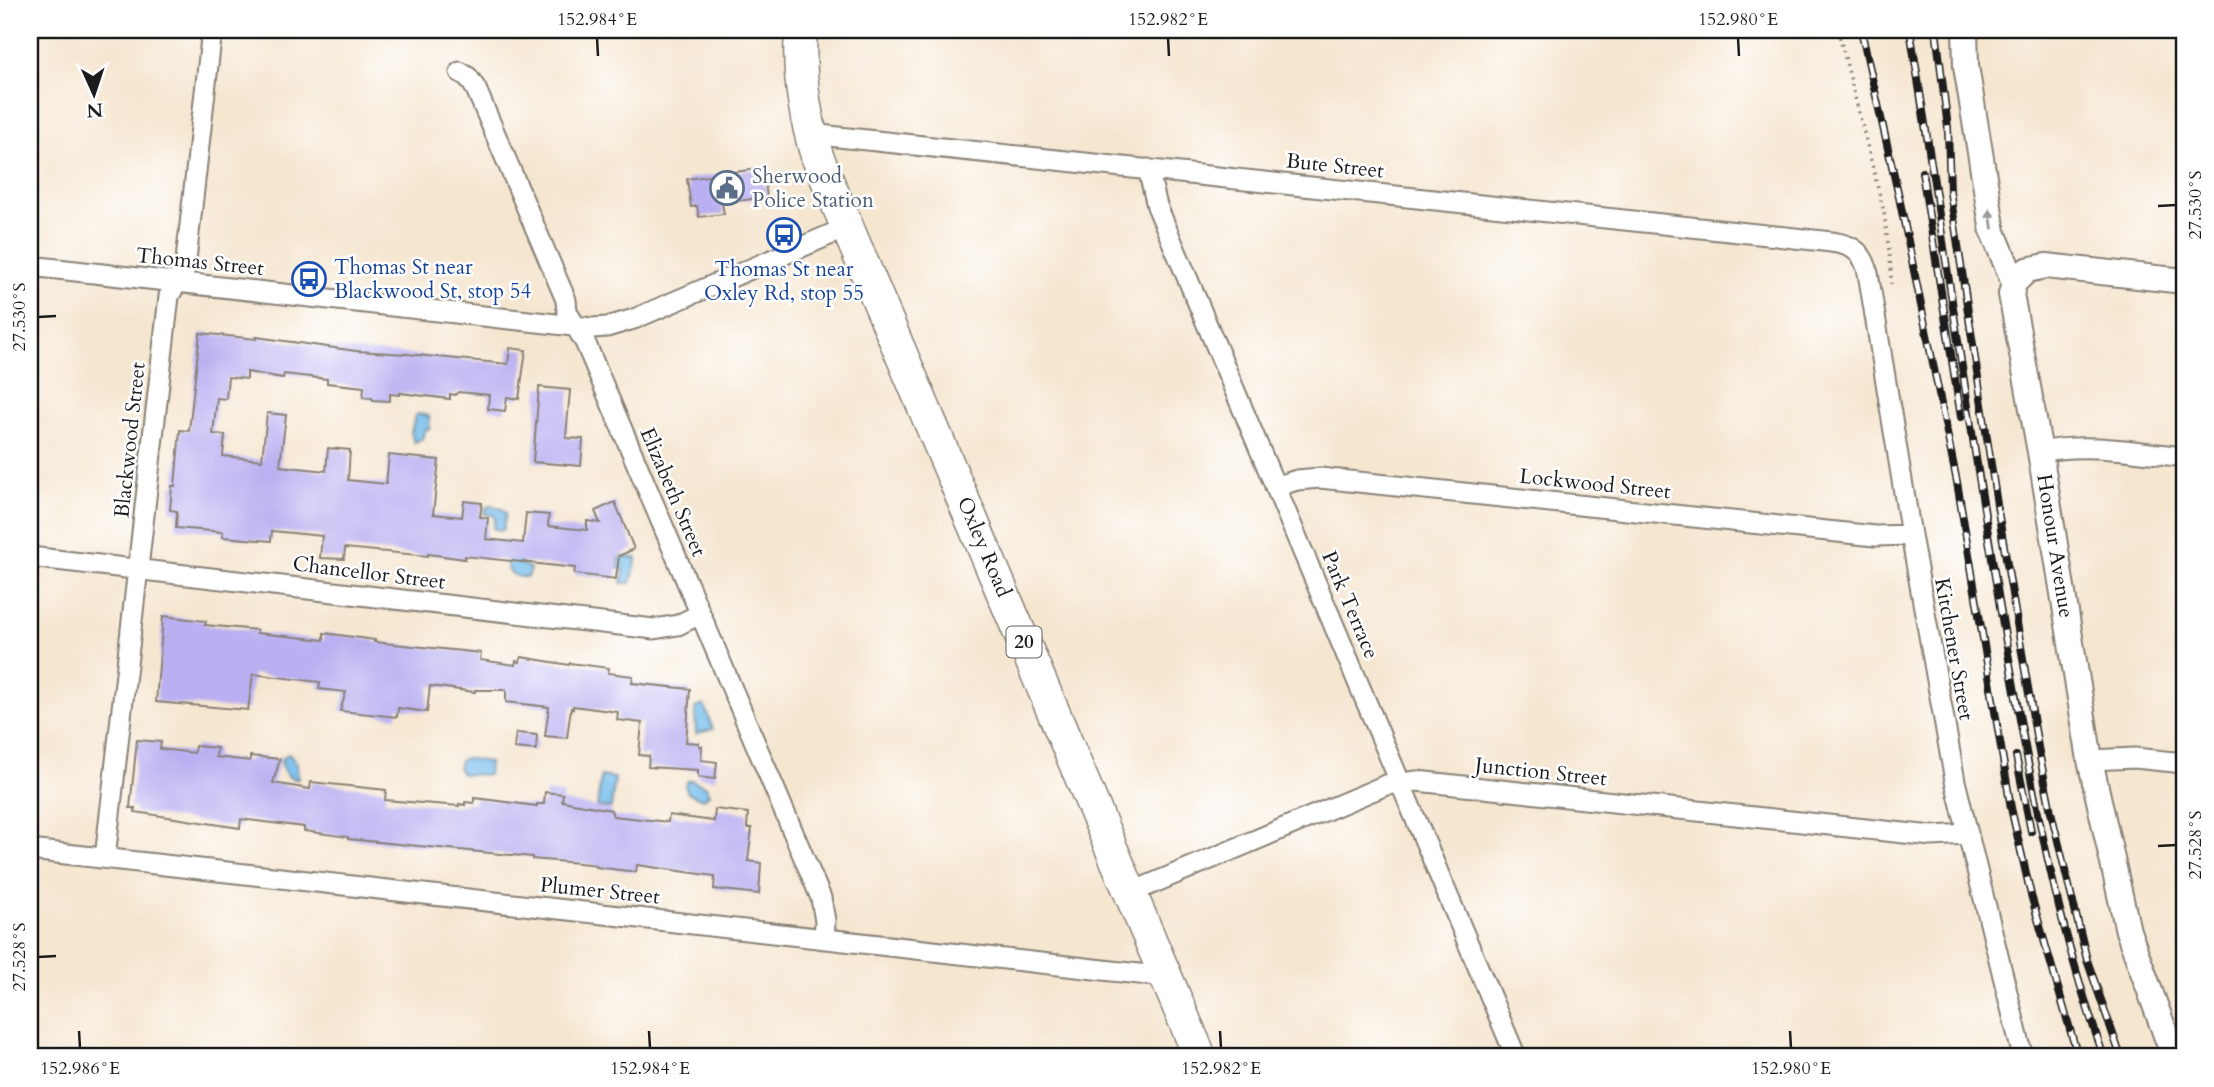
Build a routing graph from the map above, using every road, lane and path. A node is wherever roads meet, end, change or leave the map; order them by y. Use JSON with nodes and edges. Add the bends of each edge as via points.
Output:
{"nodes":[{"id":1,"x":212,"y":30,"type":"edge"},
{"id":2,"x":801,"y":30,"type":"edge"},
{"id":3,"x":1838,"y":30,"type":"edge"},
{"id":4,"x":1965,"y":30,"type":"edge"},
{"id":5,"x":460,"y":72,"type":"dead end"},
{"id":6,"x":810,"y":134,"type":"junction"},
{"id":7,"x":1148,"y":169,"type":"junction"},
{"id":8,"x":848,"y":228,"type":"junction"},
{"id":9,"x":1854,"y":248,"type":"joint"},
{"id":10,"x":30,"y":266,"type":"edge"},
{"id":11,"x":2184,"y":281,"type":"edge"},
{"id":12,"x":178,"y":283,"type":"junction"},
{"id":13,"x":2014,"y":283,"type":"junction"},
{"id":14,"x":1891,"y":290,"type":"dead end"},
{"id":15,"x":576,"y":327,"type":"junction"},
{"id":16,"x":2040,"y":452,"type":"junction"},
{"id":17,"x":2184,"y":457,"type":"edge"},
{"id":18,"x":1275,"y":487,"type":"junction"},
{"id":19,"x":1911,"y":535,"type":"junction"},
{"id":20,"x":30,"y":557,"type":"edge"},
{"id":21,"x":139,"y":570,"type":"junction"},
{"id":22,"x":700,"y":614,"type":"junction"},
{"id":23,"x":2090,"y":760,"type":"junction"},
{"id":24,"x":2184,"y":763,"type":"edge"},
{"id":25,"x":1401,"y":783,"type":"junction"},
{"id":26,"x":1967,"y":834,"type":"junction"},
{"id":27,"x":30,"y":850,"type":"edge"},
{"id":28,"x":105,"y":858,"type":"junction"},
{"id":29,"x":1130,"y":893,"type":"junction"},
{"id":30,"x":824,"y":939,"type":"junction"},
{"id":31,"x":1166,"y":977,"type":"junction"},
{"id":32,"x":1200,"y":1057,"type":"edge"},
{"id":33,"x":1516,"y":1057,"type":"edge"},
{"id":34,"x":2023,"y":1057,"type":"edge"},
{"id":35,"x":2174,"y":1057,"type":"edge"}],
"edges":[{"from":1,"to":12,"type":"street","name":"Blackwood Street","via":[[185,269]]},
{"from":2,"to":6,"type":"main road","name":"Oxley Road","number":"20","via":[[800,78]]},
{"from":3,"to":14,"type":"path","via":[[1884,212]]},
{"from":13,"to":4,"type":"street","name":"Honour Avenue","one_way":true,"via":[[1993,232],[1966,66]]},
{"from":5,"to":15,"type":"street","name":"Elizabeth Street","via":[[476,89]]},
{"from":6,"to":7,"type":"street","name":"Bute Street"},
{"from":6,"to":8,"type":"main road","name":"Oxley Road","number":"20"},
{"from":7,"to":9,"type":"street","name":"Bute Street","via":[[1823,241]]},
{"from":7,"to":18,"type":"street","name":"Park Terrace","via":[[1157,206]]},
{"from":8,"to":15,"type":"street","name":"Thomas Street","via":[[634,319],[607,327]]},
{"from":8,"to":29,"type":"main road","name":"Oxley Road","number":"20"},
{"from":9,"to":19,"type":"street","name":"Kitchener Street","via":[[1864,258],[1868,273]]},
{"from":10,"to":12,"type":"street","name":"Thomas Street"},
{"from":11,"to":13,"type":"street","via":[[2046,266],[2027,270]]},
{"from":12,"to":15,"type":"street","name":"Thomas Street"},
{"from":12,"to":21,"type":"street","name":"Blackwood Street","via":[[169,296]]},
{"from":13,"to":16,"type":"street","name":"Honour Avenue","via":[[2011,295]]},
{"from":15,"to":22,"type":"street","name":"Elizabeth Street"},
{"from":16,"to":17,"type":"street","via":[[2086,447]]},
{"from":16,"to":23,"type":"street","name":"Honour Avenue"},
{"from":18,"to":19,"type":"street","name":"Lockwood Street","via":[[1320,478],[1875,536]]},
{"from":18,"to":25,"type":"street","name":"Park Terrace"},
{"from":19,"to":26,"type":"street","name":"Kitchener Street"},
{"from":20,"to":21,"type":"street","name":"Chancellor Street"},
{"from":21,"to":22,"type":"street","name":"Chancellor Street","via":[[654,629],[678,625]]},
{"from":21,"to":28,"type":"street","name":"Blackwood Street"},
{"from":22,"to":30,"type":"street","name":"Elizabeth Street","via":[[821,898]]},
{"from":23,"to":24,"type":"street"},
{"from":23,"to":35,"type":"street","name":"Honour Avenue","via":[[2128,931]]},
{"from":25,"to":26,"type":"street","name":"Junction Street","via":[[1417,781],[1932,836]]},
{"from":25,"to":29,"type":"street","name":"Junction Street","via":[[1386,785]]},
{"from":25,"to":33,"type":"street","name":"Park Terrace"},
{"from":26,"to":34,"type":"street","name":"Kitchener Street"},
{"from":27,"to":28,"type":"street","name":"Plumer Street"},
{"from":28,"to":30,"type":"street","name":"Plumer Street"},
{"from":29,"to":31,"type":"main road","name":"Oxley Road","number":"20"},
{"from":30,"to":31,"type":"street","name":"Plumer Street"},
{"from":31,"to":32,"type":"main road","name":"Oxley Road","number":"20"}]}
